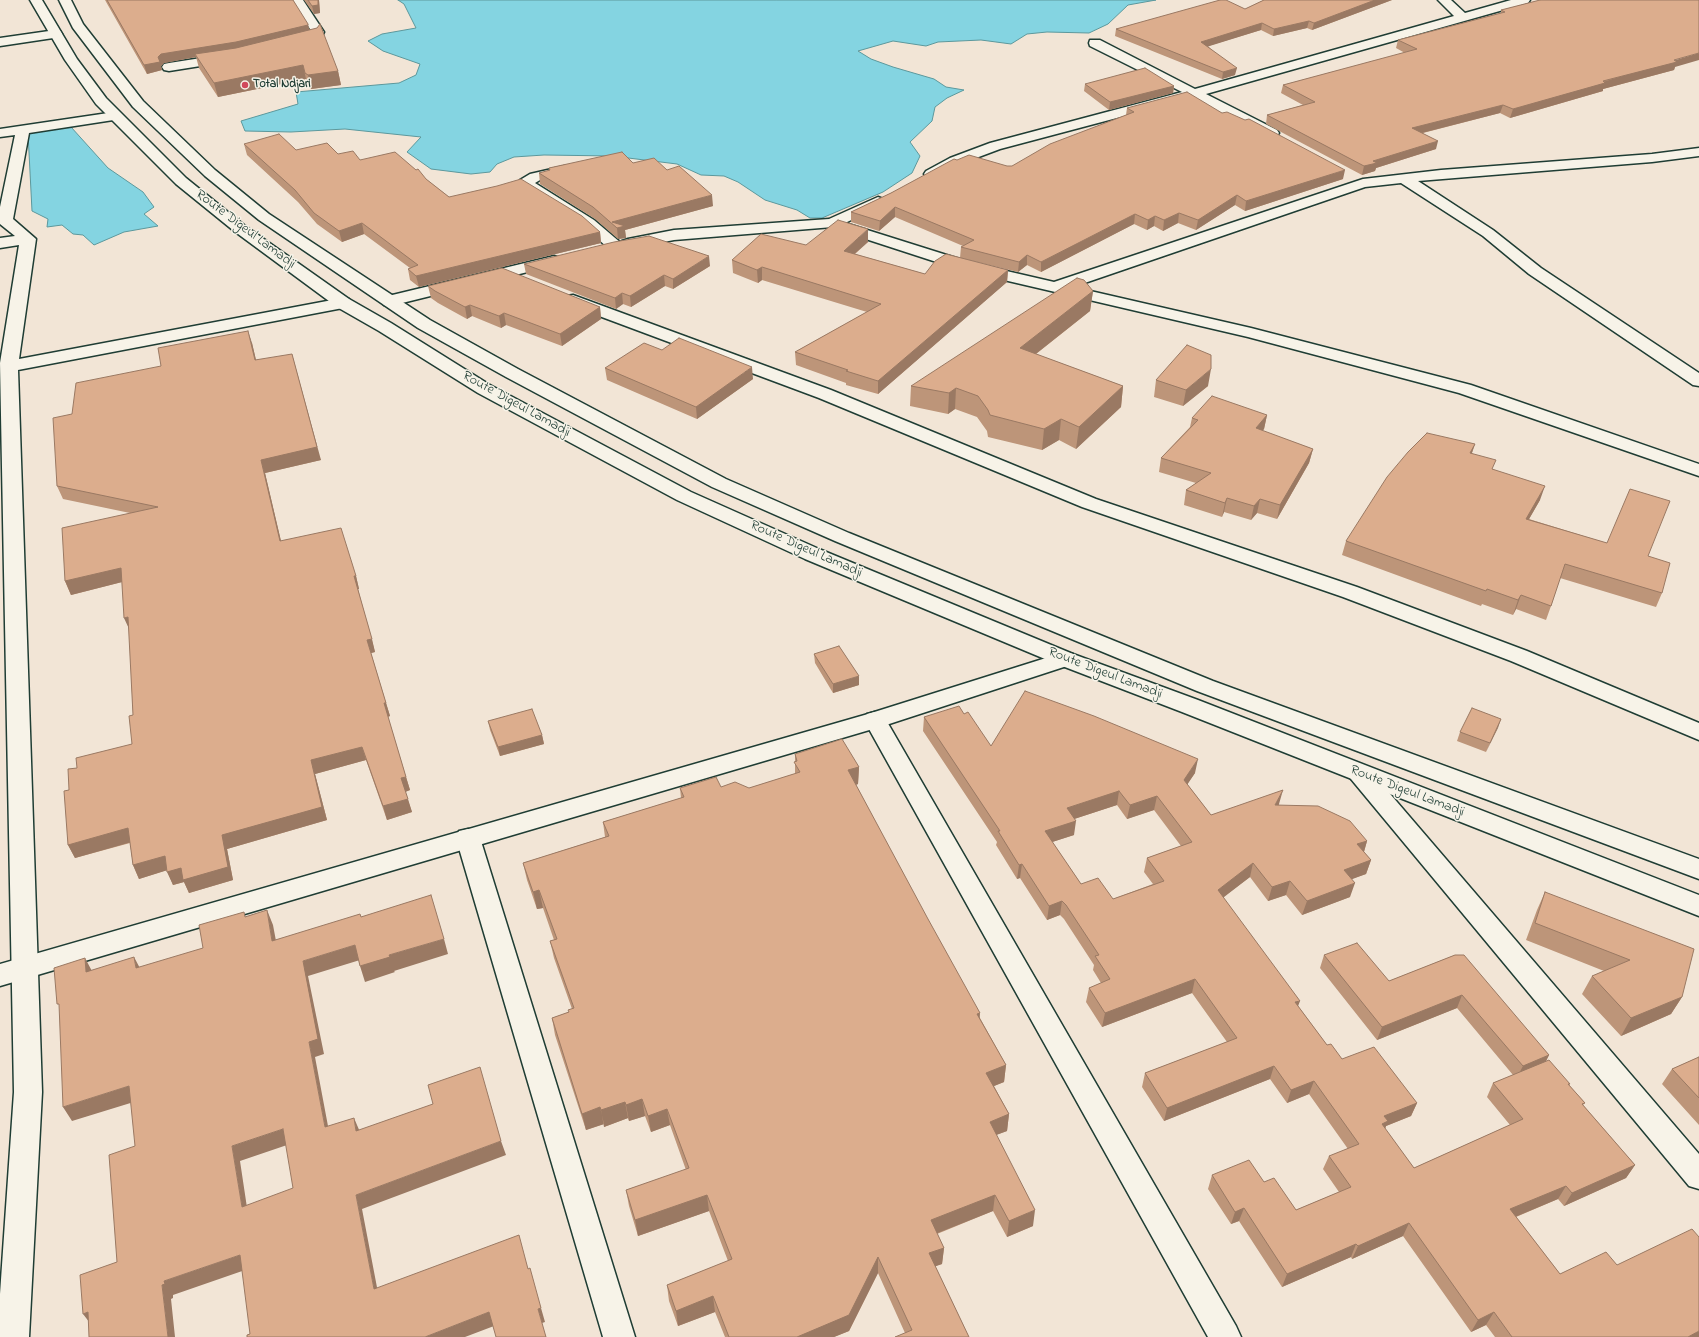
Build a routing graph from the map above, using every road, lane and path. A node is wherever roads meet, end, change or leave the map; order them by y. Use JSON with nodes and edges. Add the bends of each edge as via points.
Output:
{"nodes":[{"id":1,"x":36,"y":0,"type":"edge"},
{"id":2,"x":64,"y":0,"type":"edge"},
{"id":3,"x":297,"y":0,"type":"edge"},
{"id":4,"x":1444,"y":0,"type":"edge"},
{"id":5,"x":1524,"y":0,"type":"edge"},
{"id":6,"x":1463,"y":17,"type":"junction"},
{"id":7,"x":56,"y":34,"type":"junction"},
{"id":8,"x":0,"y":42,"type":"edge"},
{"id":9,"x":1095,"y":43,"type":"dead end"},
{"id":10,"x":283,"y":46,"type":"edge"},
{"id":11,"x":239,"y":56,"type":"edge"},
{"id":12,"x":169,"y":67,"type":"dead end"},
{"id":13,"x":1195,"y":93,"type":"junction"},
{"id":14,"x":115,"y":116,"type":"junction"},
{"id":15,"x":23,"y":130,"type":"junction"},
{"id":16,"x":0,"y":133,"type":"edge"},
{"id":17,"x":1284,"y":140,"type":"edge"},
{"id":18,"x":1699,"y":152,"type":"edge"},
{"id":19,"x":565,"y":170,"type":"edge"},
{"id":20,"x":1347,"y":174,"type":"dead end"},
{"id":21,"x":1403,"y":178,"type":"junction"},
{"id":22,"x":919,"y":180,"type":"edge"},
{"id":23,"x":1363,"y":183,"type":"junction"},
{"id":24,"x":892,"y":195,"type":"edge"},
{"id":25,"x":832,"y":223,"type":"junction"},
{"id":26,"x":28,"y":239,"type":"junction"},
{"id":27,"x":0,"y":243,"type":"edge"},
{"id":28,"x":571,"y":257,"type":"edge"},
{"id":29,"x":505,"y":273,"type":"junction"},
{"id":30,"x":534,"y":284,"type":"edge"},
{"id":31,"x":1054,"y":288,"type":"junction"},
{"id":32,"x":555,"y":293,"type":"edge"},
{"id":33,"x":390,"y":301,"type":"junction"},
{"id":34,"x":343,"y":303,"type":"junction"},
{"id":35,"x":4,"y":367,"type":"edge"},
{"id":36,"x":1699,"y":380,"type":"edge"},
{"id":37,"x":1699,"y":470,"type":"edge"},
{"id":38,"x":6,"y":504,"type":"edge"},
{"id":39,"x":1065,"y":659,"type":"junction"},
{"id":40,"x":8,"y":678,"type":"edge"},
{"id":41,"x":875,"y":720,"type":"junction"},
{"id":42,"x":1699,"y":732,"type":"edge"},
{"id":43,"x":1359,"y":773,"type":"junction"},
{"id":44,"x":468,"y":838,"type":"junction"},
{"id":45,"x":1699,"y":869,"type":"edge"},
{"id":46,"x":1699,"y":906,"type":"edge"},
{"id":47,"x":25,"y":968,"type":"junction"},
{"id":48,"x":0,"y":975,"type":"edge"},
{"id":49,"x":1699,"y":1176,"type":"edge"},
{"id":50,"x":13,"y":1337,"type":"edge"},
{"id":51,"x":619,"y":1337,"type":"edge"},
{"id":52,"x":1225,"y":1337,"type":"edge"}],
"edges":[{"from":1,"to":7,"type":"street","name":"Route Digeul Lamadji"},
{"from":2,"to":33,"type":"street","via":[[77,25],[138,104],[210,173],[264,217]]},
{"from":3,"to":10,"type":"street","via":[[318,32],[316,37]]},
{"from":4,"to":6,"type":"street"},
{"from":5,"to":6,"type":"street"},
{"from":6,"to":13,"type":"street"},
{"from":7,"to":8,"type":"street"},
{"from":7,"to":14,"type":"street","name":"Route Digeul Lamadji","via":[[71,60]]},
{"from":9,"to":13,"type":"street"},
{"from":11,"to":12,"type":"street"},
{"from":13,"to":17,"type":"street"},
{"from":13,"to":22,"type":"street","via":[[994,146],[955,161]]},
{"from":14,"to":15,"type":"street"},
{"from":14,"to":34,"type":"street","name":"Route Digeul Lamadji","via":[[181,181],[238,228]]},
{"from":15,"to":16,"type":"street"},
{"from":15,"to":26,"type":"street","via":[[5,220]]},
{"from":18,"to":21,"type":"street"},
{"from":19,"to":25,"type":"street","via":[[535,176],[526,183],[589,224],[607,248],[674,235]]},
{"from":20,"to":23,"type":"street"},
{"from":21,"to":23,"type":"street"},
{"from":21,"to":36,"type":"street","via":[[1456,211],[1535,271]]},
{"from":23,"to":31,"type":"street"},
{"from":24,"to":25,"type":"street"},
{"from":25,"to":31,"type":"street","via":[[967,267]]},
{"from":26,"to":27,"type":"street"},
{"from":26,"to":35,"type":"street"},
{"from":28,"to":29,"type":"street"},
{"from":29,"to":30,"type":"street"},
{"from":29,"to":33,"type":"street"},
{"from":31,"to":37,"type":"street","via":[[1252,333],[1465,389]]},
{"from":32,"to":42,"type":"street","via":[[825,394],[1088,503],[1350,592],[1519,656]]},
{"from":33,"to":45,"type":"street","via":[[424,324],[512,373],[719,483],[835,534],[1205,686]]},
{"from":34,"to":35,"type":"street"},
{"from":34,"to":39,"type":"street","name":"Route Digeul Lamadji","via":[[484,389],[684,496],[812,554]]},
{"from":35,"to":38,"type":"street"},
{"from":38,"to":40,"type":"street"},
{"from":39,"to":41,"type":"street"},
{"from":39,"to":43,"type":"street","name":"Route Digeul Lamadji"},
{"from":40,"to":47,"type":"street"},
{"from":41,"to":44,"type":"street"},
{"from":41,"to":52,"type":"street"},
{"from":43,"to":46,"type":"street","name":"Route Digeul Lamadji"},
{"from":43,"to":49,"type":"street"},
{"from":44,"to":47,"type":"street"},
{"from":44,"to":51,"type":"street"},
{"from":47,"to":48,"type":"street"},
{"from":47,"to":50,"type":"street","via":[[28,1092]]}]}
